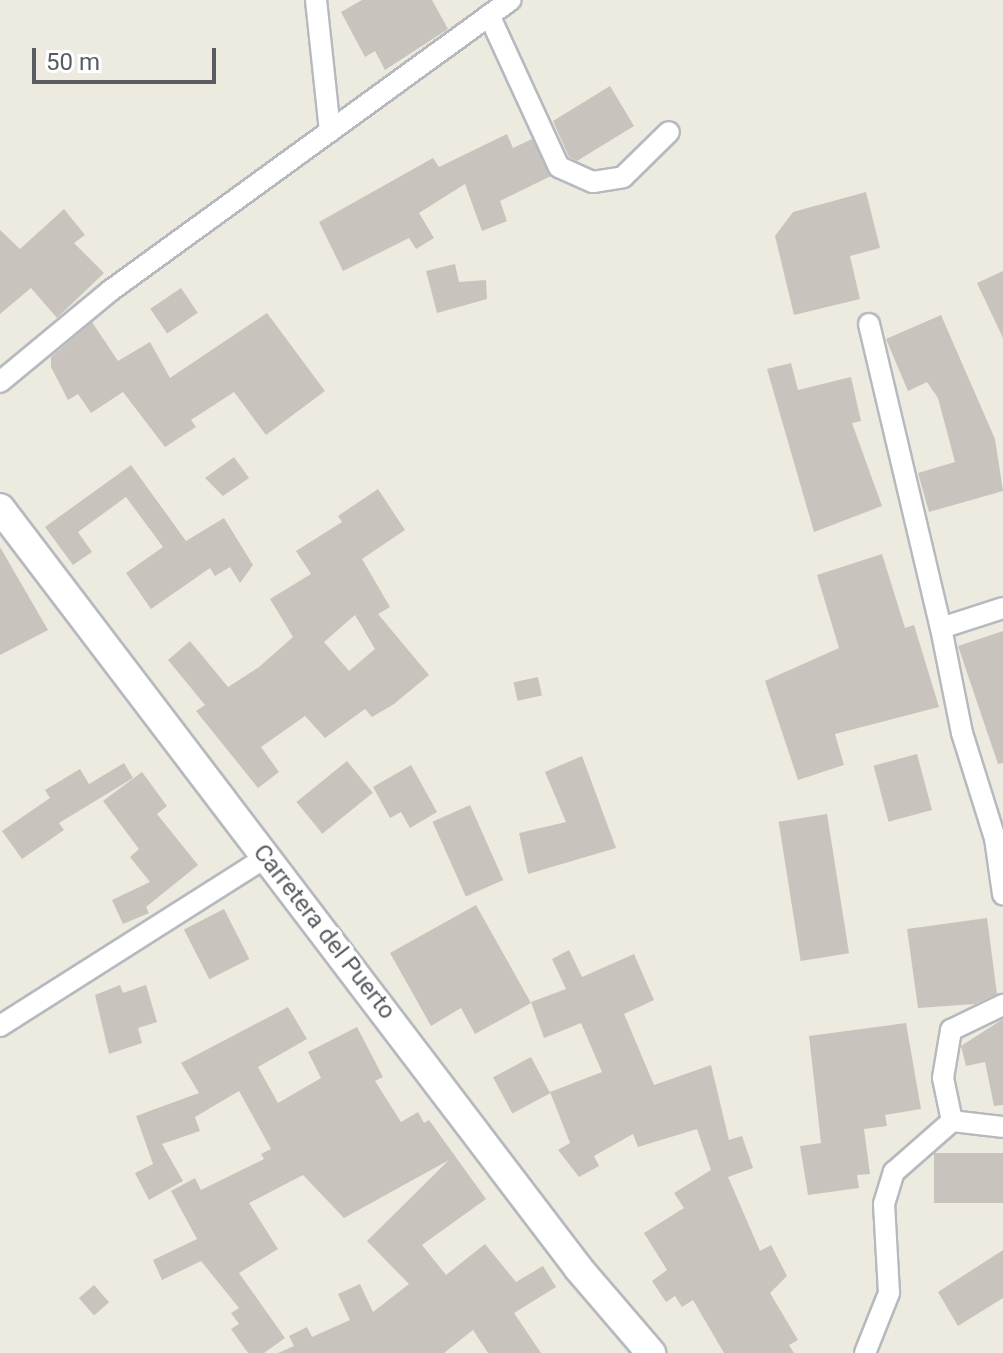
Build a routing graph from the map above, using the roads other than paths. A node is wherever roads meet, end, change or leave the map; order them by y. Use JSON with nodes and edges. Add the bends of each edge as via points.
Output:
{"nodes":[{"id":1,"x":316,"y":0,"type":"edge"},
{"id":2,"x":510,"y":0,"type":"edge"},
{"id":3,"x":489,"y":15,"type":"junction"},
{"id":4,"x":330,"y":131,"type":"junction"},
{"id":5,"x":669,"y":132,"type":"dead end"},
{"id":6,"x":869,"y":324,"type":"dead end"},
{"id":7,"x":0,"y":382,"type":"edge"},
{"id":8,"x":0,"y":508,"type":"edge"},
{"id":9,"x":1003,"y":608,"type":"edge"},
{"id":10,"x":941,"y":628,"type":"junction"},
{"id":11,"x":999,"y":836,"type":"edge"},
{"id":12,"x":265,"y":858,"type":"junction"},
{"id":13,"x":1003,"y":894,"type":"edge"},
{"id":14,"x":1003,"y":1005,"type":"edge"},
{"id":15,"x":0,"y":1026,"type":"edge"},
{"id":16,"x":952,"y":1121,"type":"junction"},
{"id":17,"x":1003,"y":1127,"type":"edge"},
{"id":18,"x":651,"y":1353,"type":"edge"},
{"id":19,"x":865,"y":1353,"type":"edge"}],
"edges":[{"from":1,"to":4,"type":"street"},
{"from":2,"to":3,"type":"street"},
{"from":3,"to":4,"type":"street"},
{"from":3,"to":5,"type":"street","via":[[559,167],[593,182],[623,177]]},
{"from":4,"to":7,"type":"street","via":[[110,291]]},
{"from":6,"to":10,"type":"street"},
{"from":8,"to":12,"type":"main road","name":"Carretera del Puerto"},
{"from":9,"to":10,"type":"street"},
{"from":10,"to":11,"type":"street","via":[[962,733]]},
{"from":11,"to":13,"type":"street"},
{"from":12,"to":15,"type":"street"},
{"from":12,"to":18,"type":"main road","name":"Carretera del Puerto","via":[[579,1269]]},
{"from":14,"to":16,"type":"street","via":[[951,1030],[943,1078]]},
{"from":16,"to":17,"type":"street"},
{"from":16,"to":19,"type":"street","via":[[894,1172],[884,1204],[889,1293]]}]}
